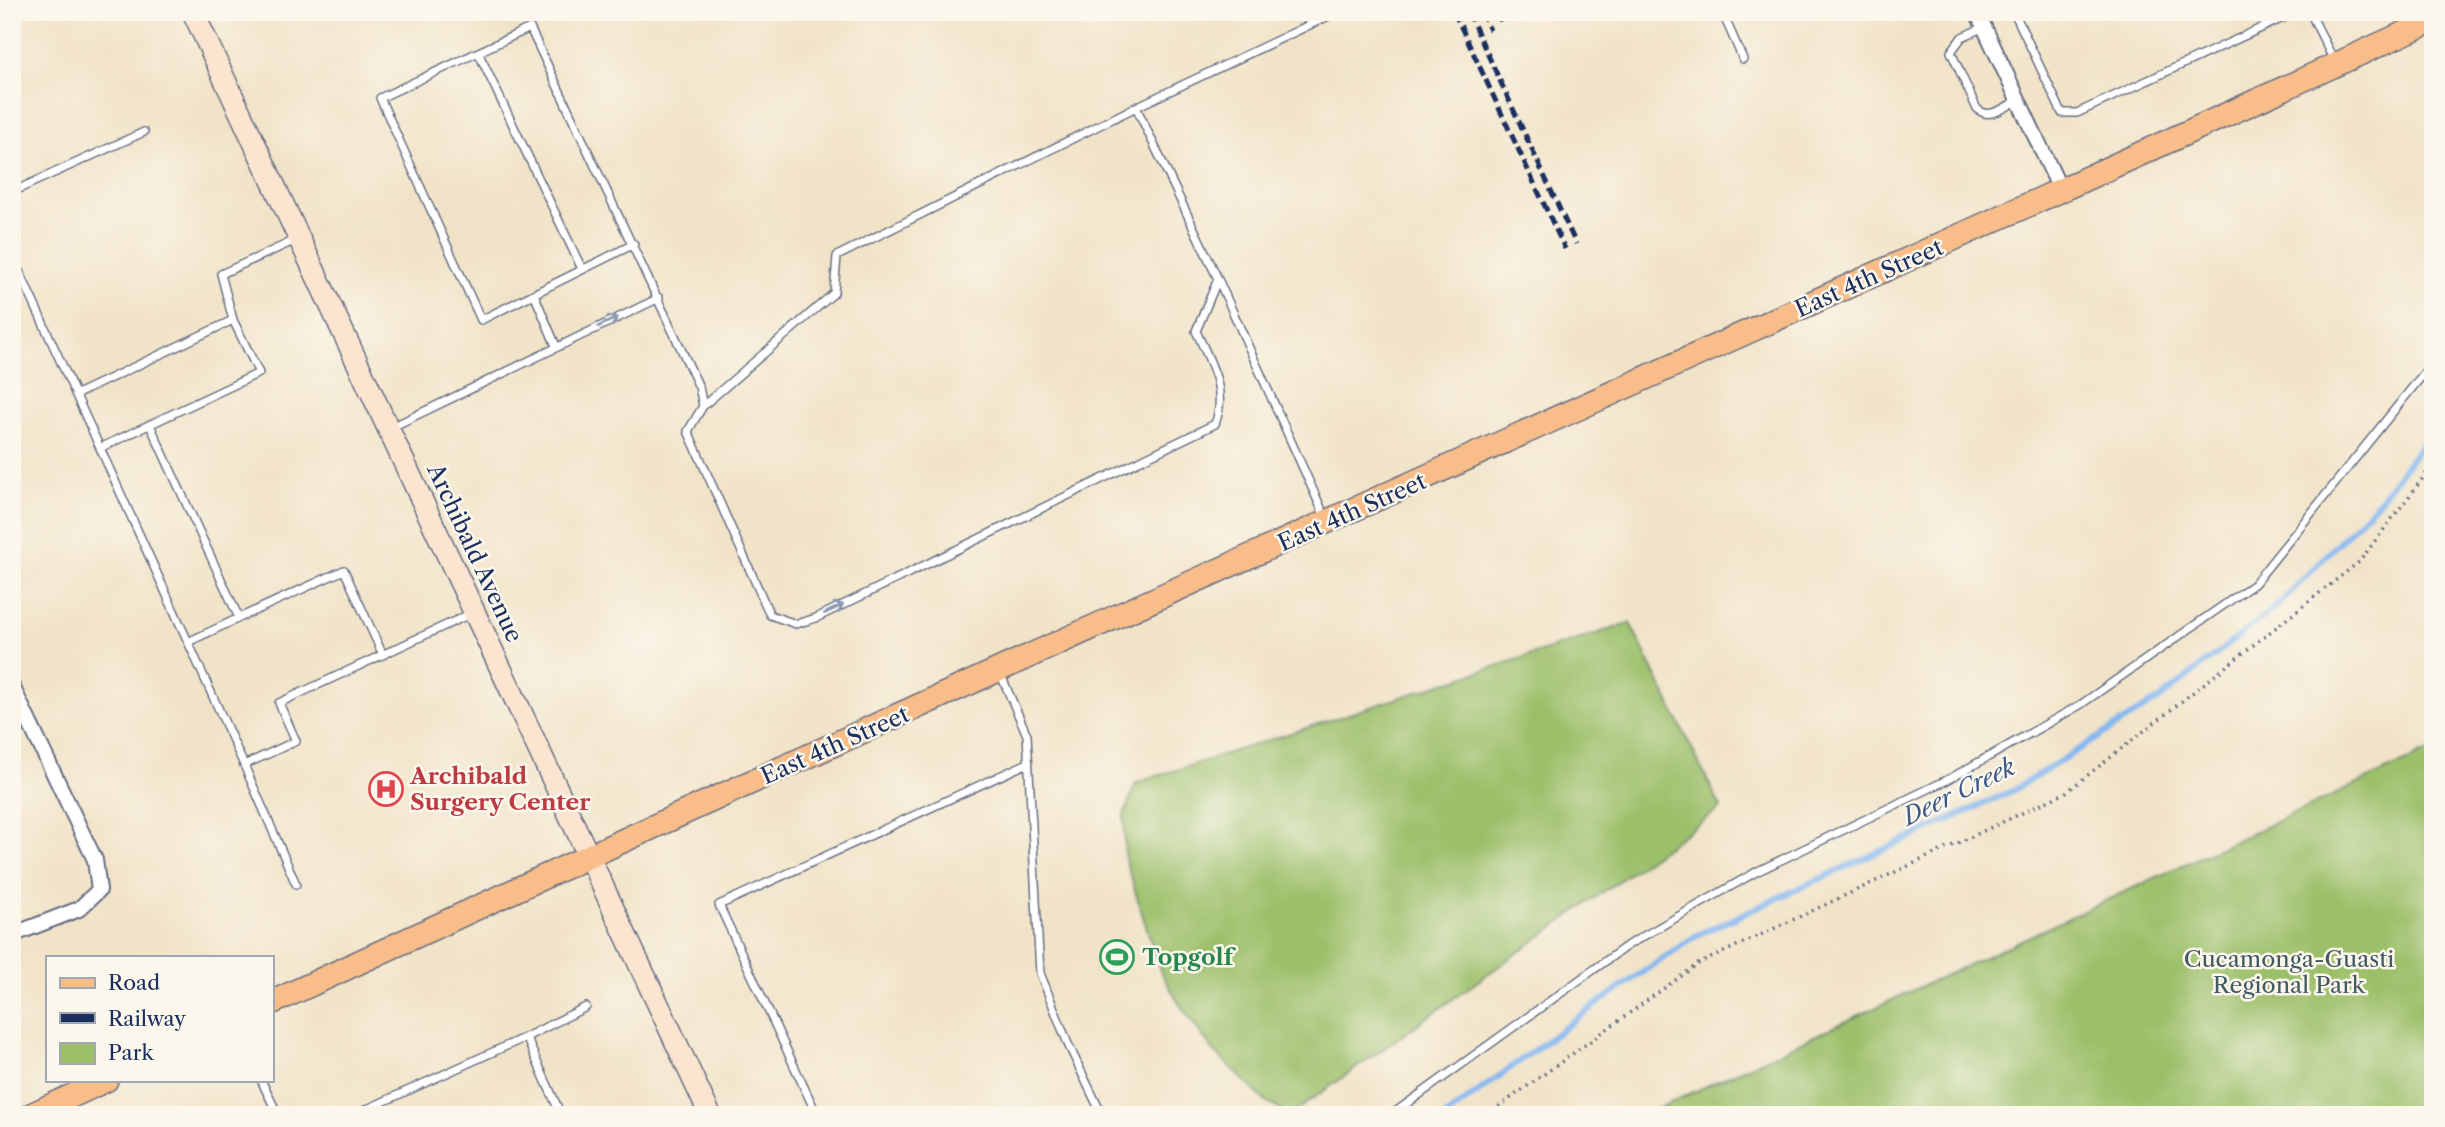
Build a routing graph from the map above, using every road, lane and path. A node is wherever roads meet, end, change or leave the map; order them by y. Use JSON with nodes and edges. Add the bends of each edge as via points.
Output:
{"nodes":[{"id":1,"x":194,"y":12,"type":"edge"},
{"id":2,"x":1337,"y":12,"type":"edge"},
{"id":3,"x":1721,"y":12,"type":"edge"},
{"id":4,"x":1977,"y":12,"type":"edge"},
{"id":5,"x":2014,"y":12,"type":"edge"},
{"id":6,"x":2296,"y":12,"type":"edge"},
{"id":7,"x":2311,"y":12,"type":"edge"},
{"id":8,"x":2433,"y":20,"type":"edge"},
{"id":9,"x":1984,"y":27,"type":"junction"},
{"id":10,"x":478,"y":52,"type":"junction"},
{"id":11,"x":1743,"y":59,"type":"dead end"},
{"id":12,"x":2336,"y":65,"type":"junction"},
{"id":13,"x":2018,"y":100,"type":"junction"},
{"id":14,"x":1136,"y":107,"type":"junction"},
{"id":15,"x":144,"y":132,"type":"dead end"},
{"id":16,"x":2061,"y":191,"type":"junction"},
{"id":17,"x":12,"y":192,"type":"edge"},
{"id":18,"x":299,"y":238,"type":"junction"},
{"id":19,"x":634,"y":244,"type":"junction"},
{"id":20,"x":12,"y":255,"type":"edge"},
{"id":21,"x":582,"y":269,"type":"junction"},
{"id":22,"x":1218,"y":279,"type":"junction"},
{"id":23,"x":534,"y":294,"type":"junction"},
{"id":24,"x":659,"y":298,"type":"junction"},
{"id":25,"x":233,"y":320,"type":"junction"},
{"id":26,"x":556,"y":346,"type":"junction"},
{"id":27,"x":2433,"y":362,"type":"edge"},
{"id":28,"x":77,"y":394,"type":"junction"},
{"id":29,"x":703,"y":406,"type":"junction"},
{"id":30,"x":150,"y":425,"type":"junction"},
{"id":31,"x":388,"y":429,"type":"junction"},
{"id":32,"x":100,"y":448,"type":"junction"},
{"id":33,"x":2433,"y":465,"type":"edge"},
{"id":34,"x":1328,"y":523,"type":"junction"},
{"id":35,"x":473,"y":612,"type":"junction"},
{"id":36,"x":239,"y":618,"type":"junction"},
{"id":37,"x":188,"y":642,"type":"junction"},
{"id":38,"x":383,"y":655,"type":"junction"},
{"id":39,"x":999,"y":671,"type":"junction"},
{"id":40,"x":12,"y":686,"type":"edge"},
{"id":41,"x":1028,"y":763,"type":"junction"},
{"id":42,"x":244,"y":765,"type":"junction"},
{"id":43,"x":587,"y":856,"type":"junction"},
{"id":44,"x":296,"y":884,"type":"dead end"},
{"id":45,"x":12,"y":935,"type":"edge"},
{"id":46,"x":273,"y":1002,"type":"edge"},
{"id":47,"x":586,"y":1007,"type":"dead end"},
{"id":48,"x":526,"y":1037,"type":"junction"},
{"id":49,"x":102,"y":1082,"type":"edge"},
{"id":50,"x":262,"y":1082,"type":"edge"},
{"id":51,"x":359,"y":1114,"type":"edge"},
{"id":52,"x":31,"y":1115,"type":"edge"},
{"id":53,"x":278,"y":1115,"type":"edge"},
{"id":54,"x":561,"y":1115,"type":"edge"},
{"id":55,"x":710,"y":1115,"type":"edge"},
{"id":56,"x":817,"y":1115,"type":"edge"},
{"id":57,"x":1102,"y":1115,"type":"edge"},
{"id":58,"x":1391,"y":1115,"type":"edge"},
{"id":59,"x":1487,"y":1115,"type":"edge"}],
"edges":[{"from":1,"to":18,"type":"main road","name":"Archibald Avenue"},
{"from":2,"to":14,"type":"lane"},
{"from":3,"to":11,"type":"lane"},
{"from":4,"to":9,"type":"street"},
{"from":5,"to":6,"type":"lane","via":[[2062,113],[2077,113]]},
{"from":7,"to":12,"type":"lane"},
{"from":8,"to":12,"type":"main road","name":"East 4th Street"},
{"from":9,"to":13,"type":"street"},
{"from":9,"to":13,"type":"lane","via":[[1962,37],[1951,52],[1976,107],[1989,115]]},
{"from":10,"to":19,"type":"lane","via":[[530,28]]},
{"from":10,"to":21,"type":"lane"},
{"from":10,"to":23,"type":"lane","via":[[380,98],[481,320]]},
{"from":12,"to":16,"type":"main road","name":"East 4th Street"},
{"from":13,"to":16,"type":"street"},
{"from":14,"to":22,"type":"lane"},
{"from":14,"to":29,"type":"lane","via":[[837,256],[834,293]]},
{"from":15,"to":17,"type":"lane"},
{"from":16,"to":34,"type":"main road","name":"East 4th Street"},
{"from":18,"to":25,"type":"lane","via":[[221,274]]},
{"from":18,"to":31,"type":"main road","name":"Archibald Avenue"},
{"from":19,"to":21,"type":"lane"},
{"from":19,"to":24,"type":"lane"},
{"from":20,"to":28,"type":"lane"},
{"from":21,"to":23,"type":"lane"},
{"from":29,"to":22,"type":"lane","one_way":true,"via":[[688,431],[770,615],[796,624],[1215,424],[1222,407],[1219,382],[1196,331]]},
{"from":22,"to":34,"type":"lane"},
{"from":23,"to":26,"type":"lane"},
{"from":26,"to":24,"type":"lane","one_way":true},
{"from":24,"to":29,"type":"lane"},
{"from":25,"to":28,"type":"lane"},
{"from":25,"to":30,"type":"lane","via":[[259,373]]},
{"from":26,"to":31,"type":"lane"},
{"from":27,"to":58,"type":"lane","via":[[2254,584],[2080,705],[1949,779],[1756,872],[1628,945]]},
{"from":28,"to":32,"type":"lane"},
{"from":30,"to":32,"type":"lane"},
{"from":30,"to":36,"type":"lane"},
{"from":31,"to":35,"type":"main road","name":"Archibald Avenue"},
{"from":32,"to":37,"type":"lane"},
{"from":33,"to":59,"type":"path","via":[[2359,562],[2065,793],[1698,964]]},
{"from":34,"to":39,"type":"main road","name":"East 4th Street"},
{"from":35,"to":38,"type":"lane"},
{"from":35,"to":43,"type":"main road","name":"Archibald Avenue"},
{"from":36,"to":37,"type":"lane"},
{"from":36,"to":38,"type":"lane","via":[[344,570]]},
{"from":37,"to":42,"type":"lane"},
{"from":38,"to":42,"type":"lane","via":[[279,703],[296,741]]},
{"from":39,"to":41,"type":"lane","via":[[1027,735]]},
{"from":39,"to":43,"type":"main road","name":"East 4th Street"},
{"from":40,"to":45,"type":"street","via":[[95,860],[99,890],[79,909]]},
{"from":41,"to":56,"type":"lane","via":[[719,905]]},
{"from":41,"to":57,"type":"lane","via":[[1040,973]]},
{"from":42,"to":44,"type":"lane"},
{"from":43,"to":46,"type":"main road","name":"East 4th Street"},
{"from":43,"to":55,"type":"main road","name":"Archibald Avenue"},
{"from":47,"to":48,"type":"lane"},
{"from":48,"to":51,"type":"lane"},
{"from":48,"to":54,"type":"lane"},
{"from":49,"to":52,"type":"main road"},
{"from":50,"to":53,"type":"lane"}]}
